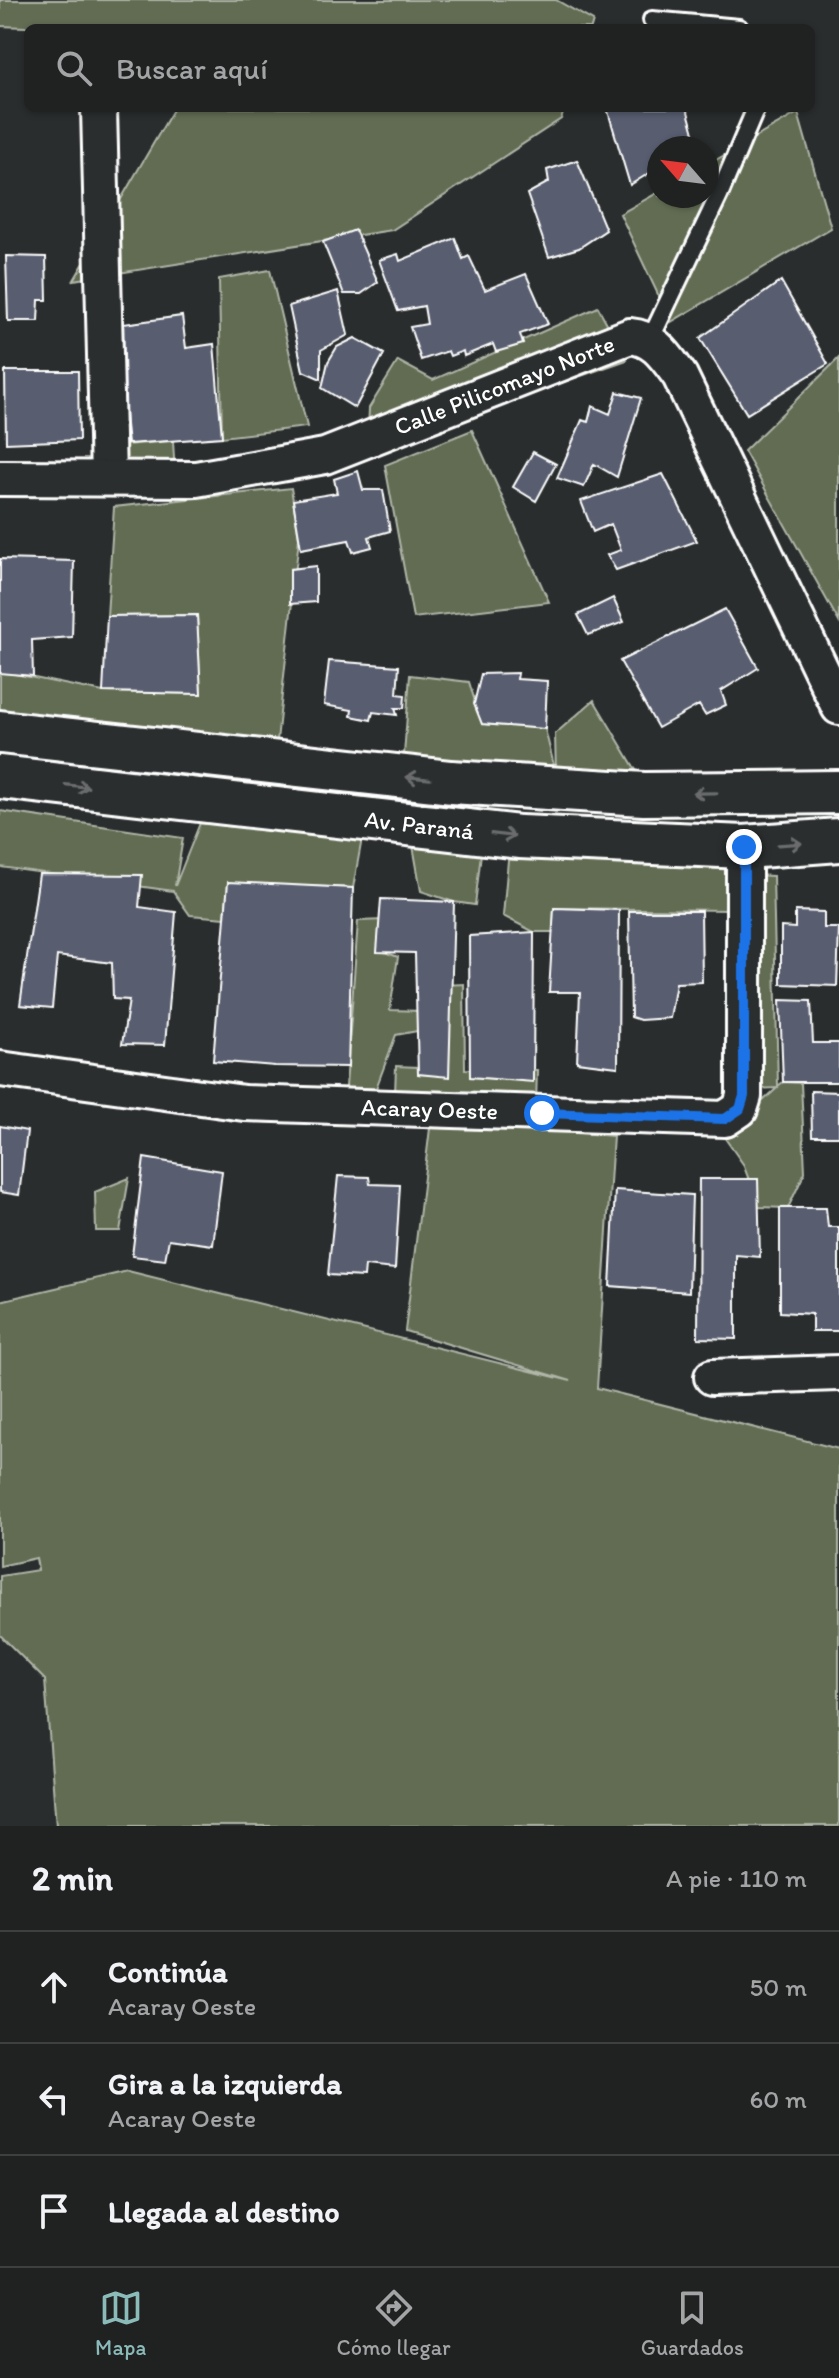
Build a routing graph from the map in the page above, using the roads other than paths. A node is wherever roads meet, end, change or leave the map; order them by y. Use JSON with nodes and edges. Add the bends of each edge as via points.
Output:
{"nodes":[{"id":1,"x":652,"y":20,"type":"dead end"},
{"id":2,"x":696,"y":24,"type":"edge"},
{"id":3,"x":99,"y":112,"type":"edge"},
{"id":4,"x":754,"y":112,"type":"edge"},
{"id":5,"x":650,"y":340,"type":"junction"},
{"id":6,"x":0,"y":478,"type":"edge"},
{"id":7,"x":108,"y":478,"type":"junction"},
{"id":8,"x":839,"y":707,"type":"edge"},
{"id":9,"x":0,"y":732,"type":"edge"},
{"id":10,"x":314,"y":767,"type":"junction"},
{"id":11,"x":0,"y":777,"type":"edge"},
{"id":12,"x":839,"y":792,"type":"edge"},
{"id":13,"x":312,"y":813,"type":"junction"},
{"id":14,"x":839,"y":840,"type":"edge"},
{"id":15,"x":744,"y":847,"type":"junction"},
{"id":16,"x":0,"y":1069,"type":"edge"},
{"id":17,"x":839,"y":1373,"type":"edge"},
{"id":18,"x":712,"y":1377,"type":"dead end"}],
"edges":[{"from":1,"to":2,"type":"lane"},
{"from":3,"to":7,"type":"street"},
{"from":4,"to":5,"type":"lane"},
{"from":5,"to":7,"type":"street","name":"Calle Pilicomayo Norte","via":[[630,336],[325,456],[196,479]]},
{"from":5,"to":8,"type":"street","name":"Calle Pilicomayo Norte","via":[[680,376]]},
{"from":6,"to":7,"type":"street","name":"Calle Pilicomayo Norte"},
{"from":9,"to":10,"type":"street","name":"Av. Paraná"},
{"from":12,"to":10,"type":"street","name":"Av. Paraná","one_way":true,"via":[[644,794]]},
{"from":10,"to":13,"type":"street"},
{"from":11,"to":13,"type":"street","name":"Av. Paraná","one_way":true},
{"from":13,"to":15,"type":"street","name":"Av. Paraná","one_way":true,"via":[[520,837]]},
{"from":15,"to":14,"type":"street","name":"Av. Paraná","one_way":true},
{"from":15,"to":16,"type":"street","name":"Acaray Oeste","via":[[744,1096],[740,1109],[725,1119],[244,1103]]},
{"from":17,"to":18,"type":"street"}]}
